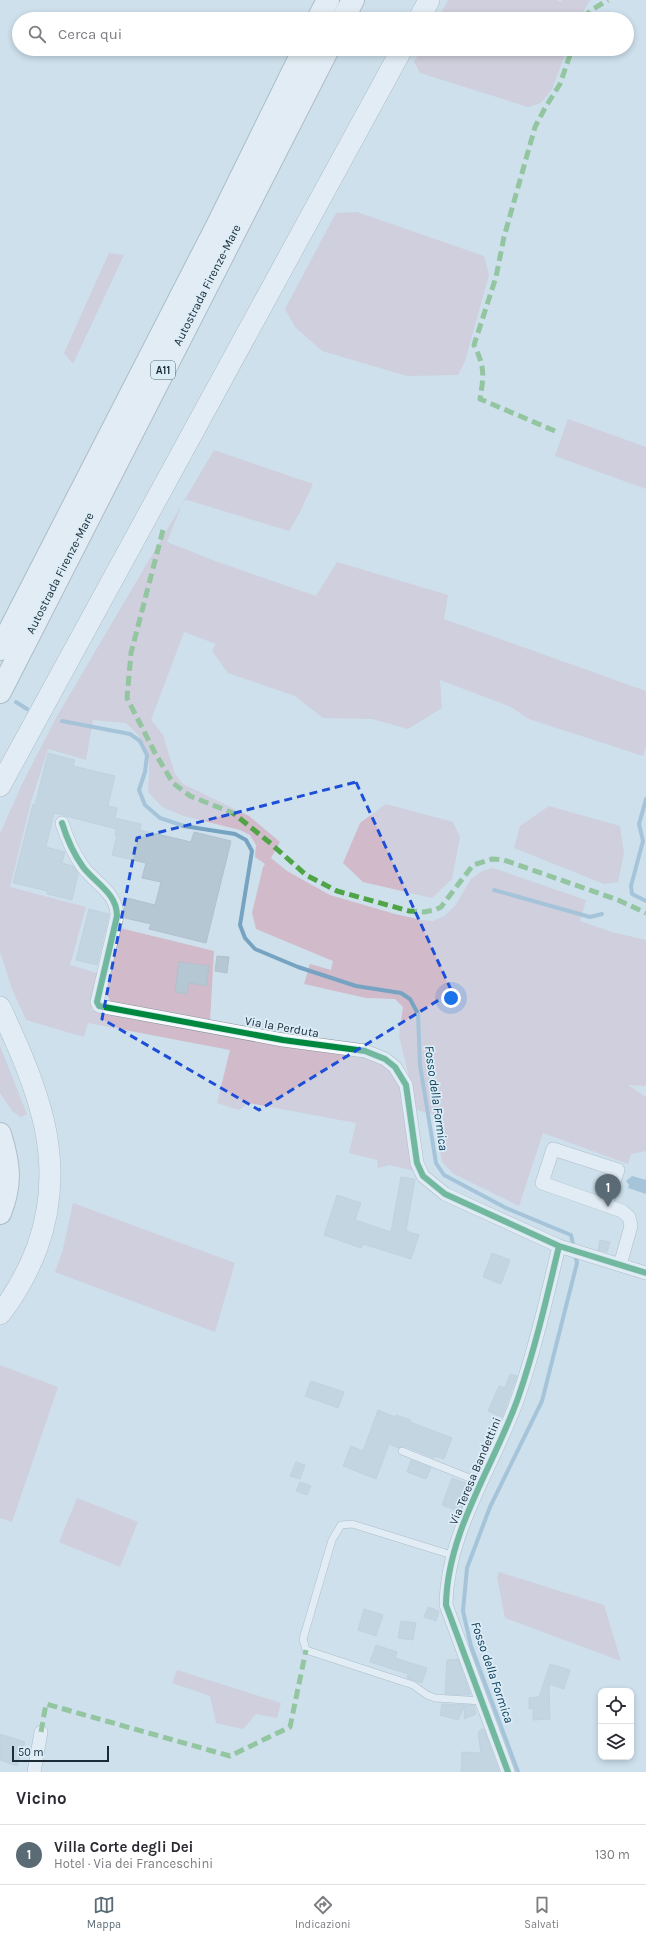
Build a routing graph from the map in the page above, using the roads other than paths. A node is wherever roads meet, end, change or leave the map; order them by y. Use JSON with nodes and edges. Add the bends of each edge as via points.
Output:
{"nodes":[{"id":1,"x":328,"y":0,"type":"edge"},
{"id":2,"x":353,"y":0,"type":"edge"},
{"id":3,"x":429,"y":0,"type":"edge"},
{"id":4,"x":322,"y":12,"type":"edge"},
{"id":5,"x":347,"y":12,"type":"edge"},
{"id":6,"x":422,"y":12,"type":"edge"},
{"id":7,"x":301,"y":56,"type":"edge"},
{"id":8,"x":324,"y":56,"type":"edge"},
{"id":9,"x":398,"y":56,"type":"edge"},
{"id":10,"x":7,"y":657,"type":"edge"},
{"id":11,"x":0,"y":692,"type":"edge"},
{"id":12,"x":0,"y":697,"type":"edge"},
{"id":13,"x":0,"y":786,"type":"edge"},
{"id":14,"x":62,"y":823,"type":"dead end"},
{"id":15,"x":0,"y":1007,"type":"edge"},
{"id":16,"x":0,"y":1134,"type":"edge"},
{"id":17,"x":606,"y":1205,"type":"junction"},
{"id":18,"x":0,"y":1212,"type":"edge"},
{"id":19,"x":559,"y":1246,"type":"junction"},
{"id":20,"x":620,"y":1265,"type":"junction"},
{"id":21,"x":646,"y":1273,"type":"edge"},
{"id":22,"x":0,"y":1314,"type":"edge"},
{"id":23,"x":402,"y":1451,"type":"dead end"},
{"id":24,"x":482,"y":1483,"type":"junction"},
{"id":25,"x":454,"y":1556,"type":"junction"},
{"id":26,"x":482,"y":1701,"type":"junction"},
{"id":27,"x":41,"y":1732,"type":"dead end"},
{"id":28,"x":34,"y":1772,"type":"edge"},
{"id":29,"x":508,"y":1772,"type":"edge"}],
"edges":[{"from":1,"to":4,"type":"highway"},
{"from":2,"to":5,"type":"highway"},
{"from":3,"to":6,"type":"main road"},
{"from":7,"to":10,"type":"highway","name":"Autostrada Firenze-Mare","number":"A11"},
{"from":8,"to":10,"type":"highway","name":"Autostrada Firenze-Mare","number":"A11"},
{"from":9,"to":13,"type":"main road"},
{"from":10,"to":11,"type":"highway","name":"Autostrada Firenze-Mare","number":"A11"},
{"from":10,"to":12,"type":"highway"},
{"from":14,"to":19,"type":"street","name":"Via la Perduta","via":[[73,852],[84,868],[112,897],[117,907],[97,1002],[99,1006],[283,1040],[365,1051],[385,1059],[395,1067],[406,1085],[417,1163],[423,1176],[445,1194]]},
{"from":15,"to":22,"type":"main road","via":[[23,1059],[40,1107],[51,1167],[48,1213],[39,1242],[24,1276]]},
{"from":16,"to":18,"type":"highway","via":[[8,1160],[8,1189]]},
{"from":17,"to":17,"type":"street","via":[[618,1170],[553,1149],[542,1183]]},
{"from":17,"to":20,"type":"street","via":[[622,1211],[629,1217],[632,1226]]},
{"from":19,"to":20,"type":"street"},
{"from":19,"to":24,"type":"street","name":"Via Teresa Bandettini","via":[[546,1304],[518,1399]]},
{"from":20,"to":21,"type":"street"},
{"from":23,"to":24,"type":"lane"},
{"from":24,"to":25,"type":"street","name":"Via Teresa Bandettini","via":[[461,1530]]},
{"from":25,"to":26,"type":"street","name":"Via Teresa Bandettini","via":[[446,1604]]},
{"from":25,"to":26,"type":"lane","via":[[352,1524],[341,1525],[332,1540],[303,1639],[304,1645],[306,1650],[413,1685],[435,1698]]},
{"from":26,"to":29,"type":"street","name":"Via Teresa Bandettini"},
{"from":27,"to":28,"type":"street"}]}
